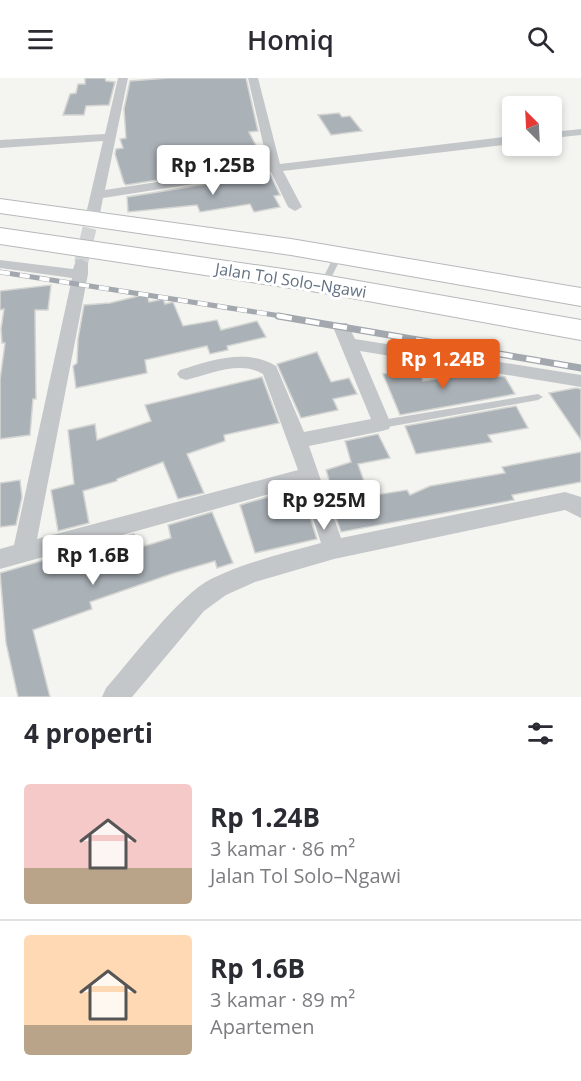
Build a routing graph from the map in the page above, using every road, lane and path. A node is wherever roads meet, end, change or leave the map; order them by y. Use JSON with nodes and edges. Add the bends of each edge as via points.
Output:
{"nodes":[{"id":1,"x":123,"y":78,"type":"edge"},
{"id":2,"x":253,"y":78,"type":"edge"},
{"id":3,"x":581,"y":132,"type":"edge"},
{"id":4,"x":562,"y":134,"type":"edge"},
{"id":5,"x":110,"y":137,"type":"junction"},
{"id":6,"x":502,"y":141,"type":"edge"},
{"id":7,"x":0,"y":144,"type":"edge"},
{"id":8,"x":275,"y":168,"type":"junction"},
{"id":9,"x":98,"y":195,"type":"junction"},
{"id":10,"x":0,"y":206,"type":"edge"},
{"id":11,"x":295,"y":207,"type":"dead end"},
{"id":12,"x":93,"y":214,"type":"tunnel mouth"},
{"id":13,"x":0,"y":236,"type":"edge"},
{"id":14,"x":338,"y":256,"type":"junction"},
{"id":15,"x":0,"y":264,"type":"edge"},
{"id":16,"x":324,"y":284,"type":"junction"},
{"id":17,"x":581,"y":297,"type":"edge"},
{"id":18,"x":581,"y":330,"type":"edge"},
{"id":19,"x":186,"y":374,"type":"dead end"},
{"id":20,"x":581,"y":381,"type":"edge"},
{"id":21,"x":537,"y":397,"type":"dead end"},
{"id":22,"x":382,"y":424,"type":"junction"},
{"id":23,"x":298,"y":441,"type":"junction"},
{"id":24,"x":309,"y":474,"type":"junction"},
{"id":25,"x":581,"y":509,"type":"edge"},
{"id":26,"x":334,"y":549,"type":"junction"},
{"id":27,"x":23,"y":553,"type":"junction"},
{"id":28,"x":0,"y":560,"type":"edge"},
{"id":29,"x":115,"y":697,"type":"edge"}],
"edges":[{"from":1,"to":5,"type":"street"},
{"from":2,"to":8,"type":"street"},
{"from":3,"to":4,"type":"street"},
{"from":5,"to":7,"type":"street"},
{"from":5,"to":9,"type":"street"},
{"from":6,"to":8,"type":"street"},
{"from":8,"to":9,"type":"street"},
{"from":8,"to":11,"type":"street"},
{"from":9,"to":12,"type":"street"},
{"from":10,"to":14,"type":"highway","name":"Jalan Tol Solo–Ngawi"},
{"from":13,"to":16,"type":"highway","name":"Jalan Tol Solo–Ngawi"},
{"from":14,"to":16,"type":"lane"},
{"from":14,"to":17,"type":"highway","name":"Jalan Tol Solo–Ngawi"},
{"from":15,"to":27,"type":"street","via":[[80,269]]},
{"from":16,"to":18,"type":"highway","name":"Jalan Tol Solo–Ngawi"},
{"from":19,"to":23,"type":"street","via":[[241,361],[258,363],[270,370]]},
{"from":20,"to":22,"type":"street","via":[[345,336]]},
{"from":21,"to":22,"type":"lane"},
{"from":22,"to":23,"type":"street"},
{"from":23,"to":24,"type":"street"},
{"from":24,"to":26,"type":"street"},
{"from":24,"to":27,"type":"street"},
{"from":25,"to":26,"type":"street","via":[[565,501]]},
{"from":26,"to":29,"type":"street","via":[[218,587],[196,603]]},
{"from":27,"to":28,"type":"street"}]}
